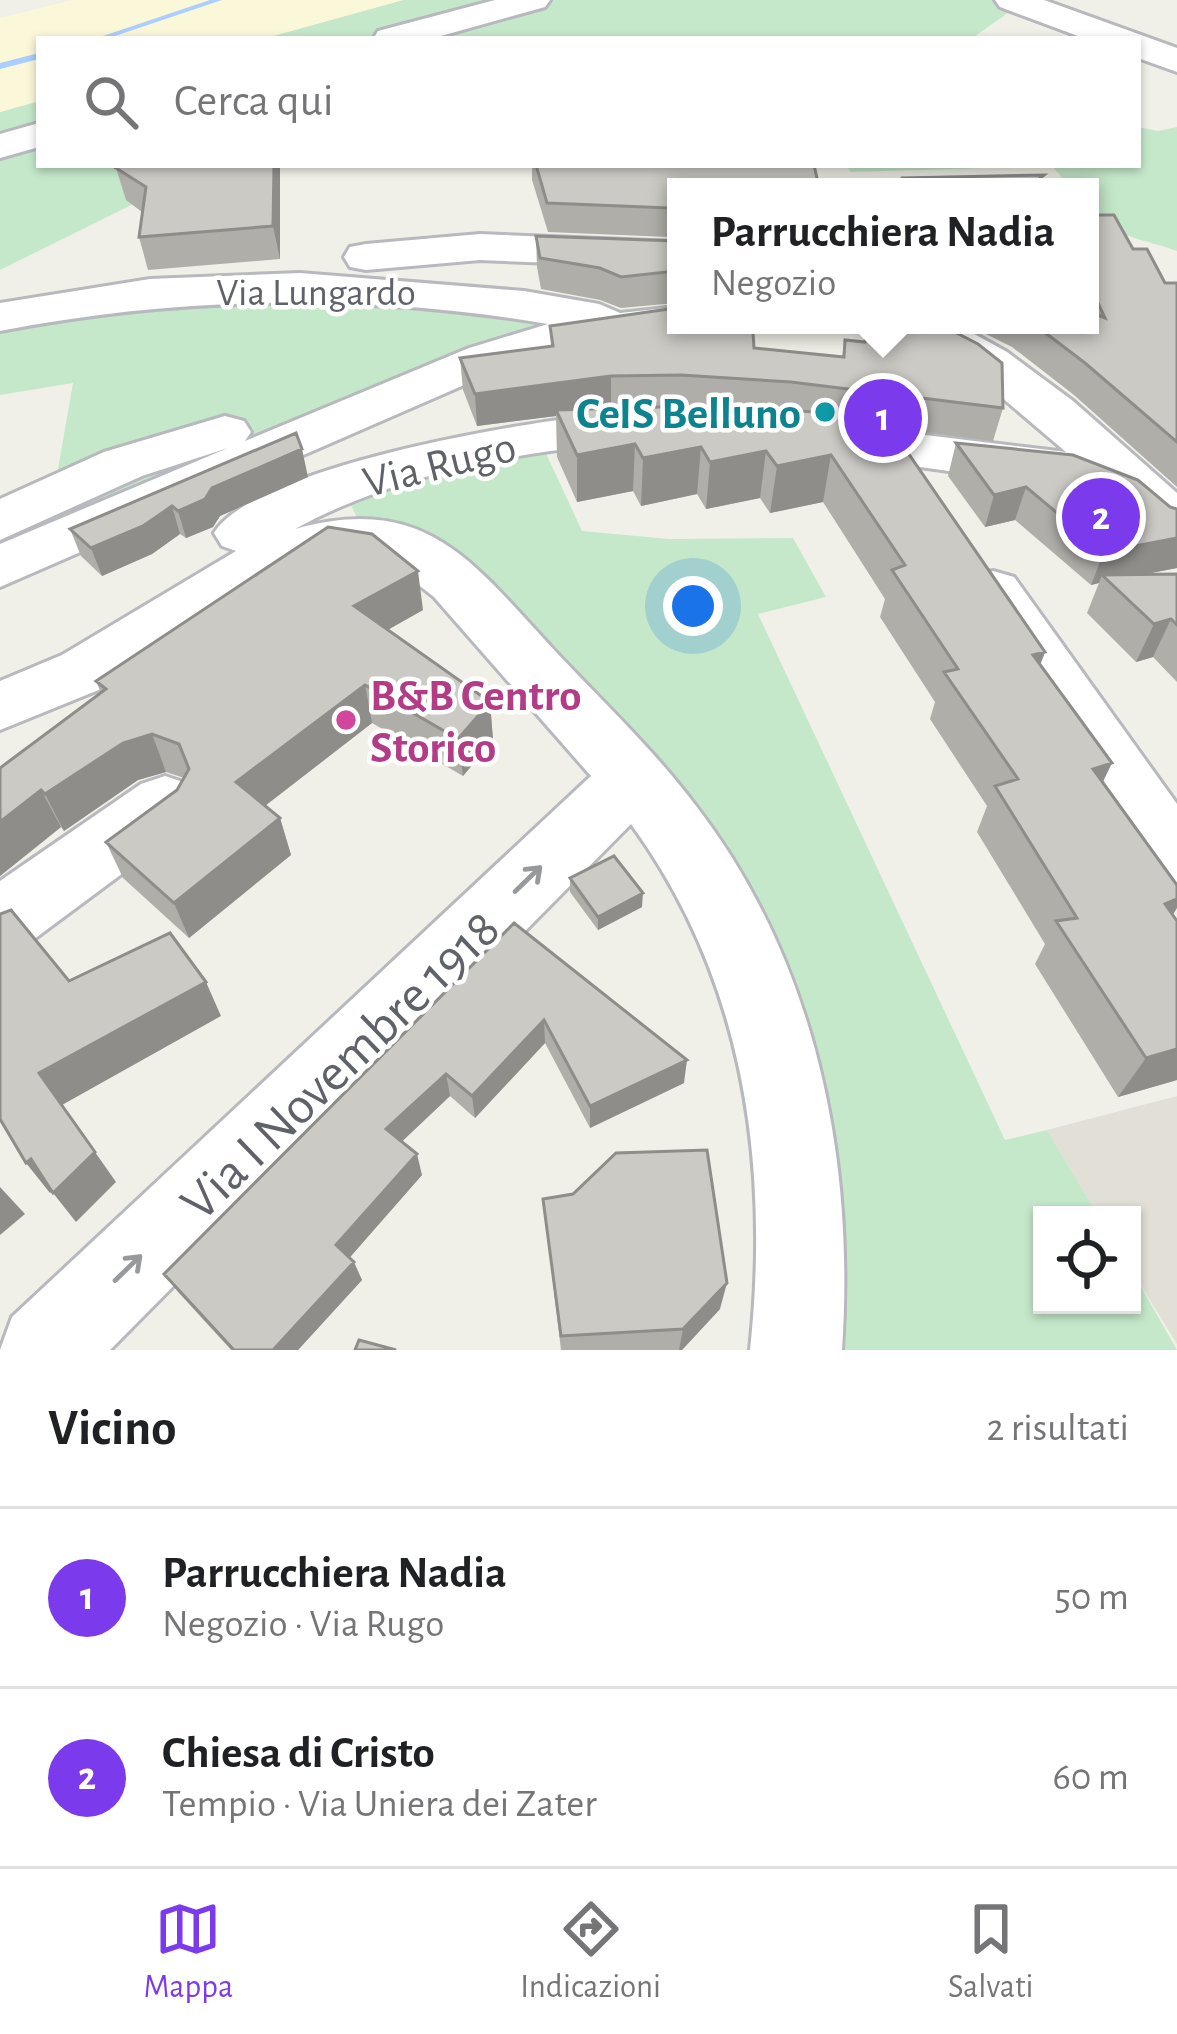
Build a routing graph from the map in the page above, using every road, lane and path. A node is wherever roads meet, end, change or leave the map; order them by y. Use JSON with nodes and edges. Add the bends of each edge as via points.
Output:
{"nodes":[{"id":1,"x":532,"y":0,"type":"edge"},
{"id":2,"x":1012,"y":0,"type":"edge"},
{"id":3,"x":402,"y":36,"type":"edge"},
{"id":4,"x":1111,"y":36,"type":"edge"},
{"id":5,"x":1141,"y":47,"type":"edge"},
{"id":6,"x":1177,"y":61,"type":"edge"},
{"id":7,"x":36,"y":136,"type":"edge"},
{"id":8,"x":0,"y":146,"type":"edge"},
{"id":9,"x":667,"y":255,"type":"edge"},
{"id":10,"x":87,"y":290,"type":"junction"},
{"id":11,"x":470,"y":297,"type":"junction"},
{"id":12,"x":0,"y":316,"type":"edge"},
{"id":13,"x":653,"y":323,"type":"edge"},
{"id":14,"x":936,"y":334,"type":"edge"},
{"id":15,"x":486,"y":358,"type":"junction"},
{"id":16,"x":329,"y":424,"type":"junction"},
{"id":17,"x":687,"y":428,"type":"edge"},
{"id":18,"x":778,"y":434,"type":"edge"},
{"id":19,"x":894,"y":447,"type":"junction"},
{"id":20,"x":1114,"y":468,"type":"junction"},
{"id":21,"x":0,"y":521,"type":"edge"},
{"id":22,"x":1177,"y":523,"type":"edge"},
{"id":23,"x":0,"y":567,"type":"edge"},
{"id":24,"x":24,"y":697,"type":"edge"},
{"id":25,"x":0,"y":744,"type":"edge"},
{"id":26,"x":632,"y":778,"type":"junction"},
{"id":27,"x":165,"y":804,"type":"edge"},
{"id":28,"x":1177,"y":860,"type":"edge"},
{"id":29,"x":0,"y":922,"type":"edge"},
{"id":30,"x":45,"y":1350,"type":"edge"},
{"id":31,"x":796,"y":1350,"type":"edge"}],
"edges":[{"from":1,"to":3,"type":"street"},
{"from":2,"to":4,"type":"street"},
{"from":5,"to":6,"type":"street"},
{"from":7,"to":8,"type":"street"},
{"from":9,"to":10,"type":"street","via":[[480,247]]},
{"from":10,"to":11,"type":"street","name":"Via Lungardo","via":[[399,288]]},
{"from":10,"to":12,"type":"street","name":"Via Lungardo"},
{"from":11,"to":13,"type":"street","name":"Via Lungardo"},
{"from":11,"to":15,"type":"street","via":[[494,330]]},
{"from":13,"to":15,"type":"street","via":[[560,335]]},
{"from":14,"to":20,"type":"street","via":[[982,354]]},
{"from":15,"to":16,"type":"street"},
{"from":16,"to":21,"type":"street","via":[[281,414],[122,464]]},
{"from":16,"to":23,"type":"street"},
{"from":17,"to":24,"type":"street","name":"Via Rugo","via":[[595,428],[424,464],[287,509],[114,615]]},
{"from":18,"to":19,"type":"street"},
{"from":19,"to":20,"type":"street"},
{"from":19,"to":28,"type":"street"},
{"from":20,"to":22,"type":"street"},
{"from":24,"to":25,"type":"street","name":"Via Rugo"},
{"from":24,"to":26,"type":"street","via":[[291,550],[347,536],[391,538],[423,554]]},
{"from":30,"to":26,"type":"street","name":"Via I Novembre 1918","one_way":true},
{"from":26,"to":31,"type":"street","via":[[690,852],[764,1001],[804,1184]]},
{"from":27,"to":29,"type":"street"}]}
